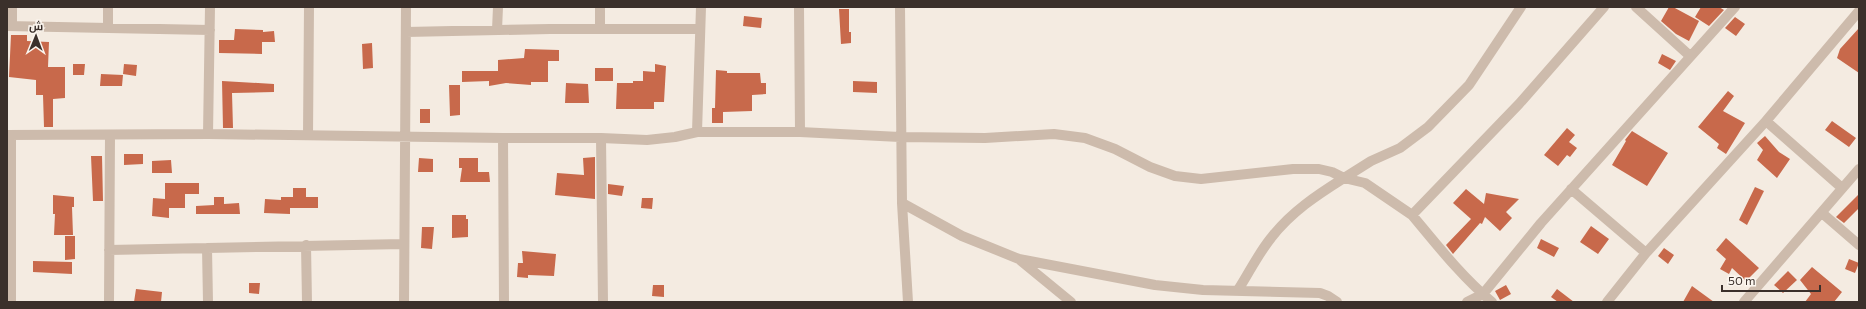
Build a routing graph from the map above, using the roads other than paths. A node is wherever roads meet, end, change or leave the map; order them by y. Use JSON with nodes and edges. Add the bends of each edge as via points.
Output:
{"nodes":[{"id":1,"x":12,"y":7,"type":"edge"},
{"id":2,"x":108,"y":7,"type":"edge"},
{"id":3,"x":210,"y":7,"type":"edge"},
{"id":4,"x":309,"y":7,"type":"edge"},
{"id":5,"x":406,"y":7,"type":"edge"},
{"id":6,"x":498,"y":7,"type":"edge"},
{"id":7,"x":600,"y":7,"type":"edge"},
{"id":8,"x":701,"y":7,"type":"edge"},
{"id":9,"x":799,"y":7,"type":"edge"},
{"id":10,"x":900,"y":7,"type":"edge"},
{"id":11,"x":1520,"y":7,"type":"edge"},
{"id":12,"x":1604,"y":7,"type":"edge"},
{"id":13,"x":1636,"y":7,"type":"edge"},
{"id":14,"x":1735,"y":7,"type":"edge"},
{"id":15,"x":1859,"y":11,"type":"edge"},
{"id":16,"x":9,"y":26,"type":"edge"},
{"id":17,"x":108,"y":27,"type":"junction"},
{"id":18,"x":600,"y":29,"type":"junction"},
{"id":19,"x":700,"y":29,"type":"junction"},
{"id":20,"x":210,"y":30,"type":"junction"},
{"id":21,"x":497,"y":30,"type":"junction"},
{"id":22,"x":406,"y":32,"type":"junction"},
{"id":23,"x":1690,"y":56,"type":"junction"},
{"id":24,"x":1766,"y":121,"type":"junction"},
{"id":25,"x":697,"y":132,"type":"junction"},
{"id":26,"x":800,"y":132,"type":"junction"},
{"id":27,"x":208,"y":134,"type":"junction"},
{"id":28,"x":9,"y":135,"type":"edge"},
{"id":29,"x":308,"y":135,"type":"junction"},
{"id":30,"x":110,"y":136,"type":"junction"},
{"id":31,"x":405,"y":136,"type":"junction"},
{"id":32,"x":900,"y":137,"type":"junction"},
{"id":33,"x":503,"y":138,"type":"junction"},
{"id":34,"x":601,"y":138,"type":"junction"},
{"id":35,"x":1859,"y":170,"type":"edge"},
{"id":36,"x":1344,"y":178,"type":"junction"},
{"id":37,"x":1842,"y":188,"type":"junction"},
{"id":38,"x":1572,"y":189,"type":"junction"},
{"id":39,"x":902,"y":203,"type":"junction"},
{"id":40,"x":1822,"y":213,"type":"junction"},
{"id":41,"x":1412,"y":215,"type":"junction"},
{"id":42,"x":403,"y":244,"type":"junction"},
{"id":43,"x":306,"y":245,"type":"junction"},
{"id":44,"x":1859,"y":245,"type":"edge"},
{"id":45,"x":207,"y":248,"type":"junction"},
{"id":46,"x":109,"y":250,"type":"junction"},
{"id":47,"x":1646,"y":253,"type":"junction"},
{"id":48,"x":1019,"y":259,"type":"junction"},
{"id":49,"x":1238,"y":290,"type":"junction"},
{"id":50,"x":1482,"y":294,"type":"junction"},
{"id":51,"x":11,"y":302,"type":"edge"},
{"id":52,"x":109,"y":302,"type":"edge"},
{"id":53,"x":208,"y":302,"type":"edge"},
{"id":54,"x":307,"y":302,"type":"edge"},
{"id":55,"x":404,"y":302,"type":"edge"},
{"id":56,"x":504,"y":302,"type":"edge"},
{"id":57,"x":603,"y":302,"type":"edge"},
{"id":58,"x":908,"y":302,"type":"edge"},
{"id":59,"x":1071,"y":302,"type":"edge"},
{"id":60,"x":1337,"y":302,"type":"edge"},
{"id":61,"x":1467,"y":302,"type":"edge"},
{"id":62,"x":1492,"y":302,"type":"edge"},
{"id":63,"x":1607,"y":302,"type":"edge"},
{"id":64,"x":1744,"y":302,"type":"edge"}],
"edges":[{"from":1,"to":16,"type":"street"},
{"from":2,"to":17,"type":"street"},
{"from":3,"to":20,"type":"street"},
{"from":4,"to":29,"type":"street"},
{"from":5,"to":22,"type":"street"},
{"from":6,"to":21,"type":"street"},
{"from":7,"to":18,"type":"street"},
{"from":8,"to":19,"type":"street"},
{"from":9,"to":26,"type":"street"},
{"from":10,"to":32,"type":"street"},
{"from":11,"to":36,"type":"street","via":[[1469,85],[1428,127],[1400,148],[1371,161]]},
{"from":12,"to":41,"type":"street","via":[[1519,104]]},
{"from":13,"to":23,"type":"street"},
{"from":14,"to":23,"type":"street"},
{"from":15,"to":24,"type":"street"},
{"from":16,"to":17,"type":"street"},
{"from":17,"to":20,"type":"street"},
{"from":18,"to":19,"type":"street"},
{"from":18,"to":21,"type":"street"},
{"from":19,"to":25,"type":"street"},
{"from":20,"to":27,"type":"street"},
{"from":21,"to":22,"type":"street"},
{"from":22,"to":31,"type":"street"},
{"from":23,"to":38,"type":"street"},
{"from":24,"to":37,"type":"street"},
{"from":24,"to":47,"type":"street"},
{"from":25,"to":26,"type":"street"},
{"from":25,"to":34,"type":"street","via":[[648,140]]},
{"from":26,"to":32,"type":"street"},
{"from":27,"to":29,"type":"street"},
{"from":27,"to":30,"type":"street"},
{"from":28,"to":30,"type":"street"},
{"from":28,"to":51,"type":"street"},
{"from":29,"to":31,"type":"street"},
{"from":30,"to":46,"type":"street"},
{"from":31,"to":33,"type":"street"},
{"from":31,"to":42,"type":"street"},
{"from":32,"to":36,"type":"street","via":[[984,138],[1054,134],[1085,138],[1116,149],[1174,176],[1201,179],[1293,169],[1319,169]]},
{"from":32,"to":39,"type":"street"},
{"from":33,"to":34,"type":"street"},
{"from":33,"to":56,"type":"street"},
{"from":34,"to":57,"type":"street"},
{"from":35,"to":37,"type":"street"},
{"from":36,"to":41,"type":"street","via":[[1365,183]]},
{"from":36,"to":49,"type":"street","via":[[1309,200],[1287,221],[1271,238]]},
{"from":37,"to":40,"type":"street"},
{"from":38,"to":47,"type":"street"},
{"from":38,"to":50,"type":"street"},
{"from":39,"to":48,"type":"street","via":[[962,236]]},
{"from":39,"to":58,"type":"street"},
{"from":40,"to":44,"type":"street"},
{"from":40,"to":64,"type":"street"},
{"from":41,"to":50,"type":"street"},
{"from":42,"to":43,"type":"street"},
{"from":42,"to":55,"type":"street"},
{"from":43,"to":45,"type":"street"},
{"from":43,"to":54,"type":"street"},
{"from":45,"to":46,"type":"street"},
{"from":45,"to":53,"type":"street"},
{"from":46,"to":52,"type":"street"},
{"from":47,"to":63,"type":"street"},
{"from":48,"to":49,"type":"street","via":[[1155,285],[1203,290]]},
{"from":48,"to":59,"type":"street"},
{"from":49,"to":60,"type":"street","via":[[1320,293]]},
{"from":50,"to":61,"type":"street"},
{"from":50,"to":62,"type":"street"}]}
